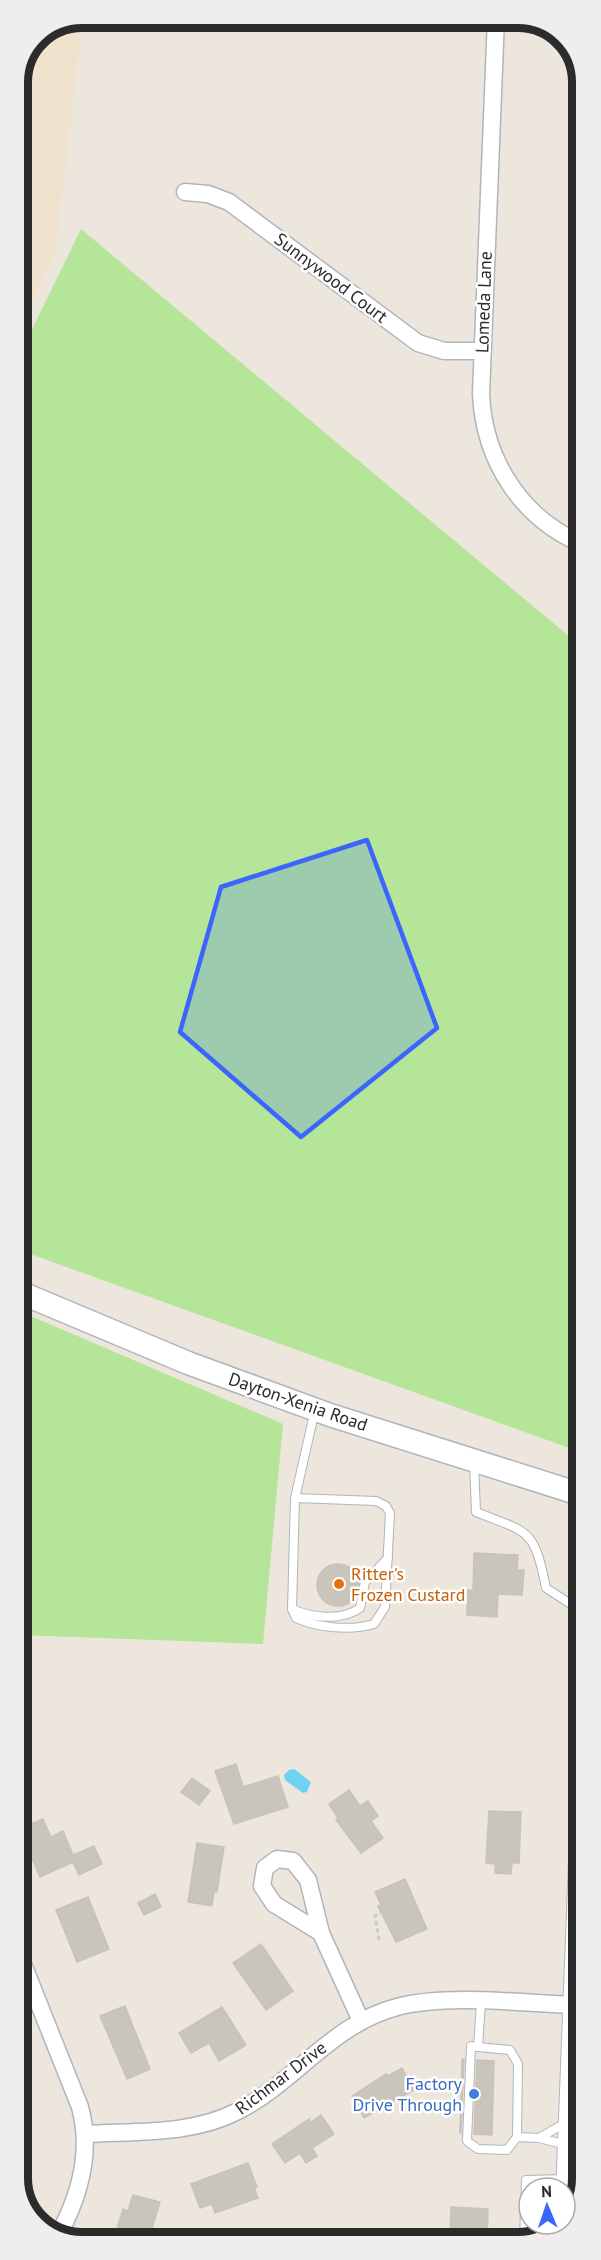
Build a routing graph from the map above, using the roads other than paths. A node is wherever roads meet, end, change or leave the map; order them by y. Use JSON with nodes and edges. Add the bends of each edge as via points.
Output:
{"nodes":[{"id":1,"x":496,"y":29,"type":"edge"},
{"id":2,"x":184,"y":192,"type":"dead end"},
{"id":3,"x":482,"y":351,"type":"junction"},
{"id":4,"x":572,"y":538,"type":"edge"},
{"id":5,"x":28,"y":1296,"type":"edge"},
{"id":6,"x":315,"y":1409,"type":"junction"},
{"id":7,"x":474,"y":1460,"type":"junction"},
{"id":8,"x":572,"y":1491,"type":"edge"},
{"id":9,"x":294,"y":1498,"type":"junction"},
{"id":10,"x":388,"y":1558,"type":"junction"},
{"id":11,"x":572,"y":1605,"type":"edge"},
{"id":12,"x":292,"y":1609,"type":"junction"},
{"id":13,"x":321,"y":1932,"type":"dead end"},
{"id":14,"x":28,"y":1976,"type":"edge"},
{"id":15,"x":481,"y":2002,"type":"junction"},
{"id":16,"x":572,"y":2005,"type":"edge"},
{"id":17,"x":362,"y":2021,"type":"junction"},
{"id":18,"x":478,"y":2047,"type":"junction"},
{"id":19,"x":572,"y":2098,"type":"edge"},
{"id":20,"x":568,"y":2121,"type":"junction"},
{"id":21,"x":86,"y":2134,"type":"junction"},
{"id":22,"x":517,"y":2136,"type":"junction"},
{"id":23,"x":539,"y":2138,"type":"junction"},
{"id":24,"x":567,"y":2145,"type":"junction"},
{"id":25,"x":566,"y":2176,"type":"edge"},
{"id":26,"x":62,"y":2227,"type":"edge"}],
"edges":[{"from":1,"to":3,"type":"street","name":"Lomeda Lane"},
{"from":2,"to":3,"type":"street","name":"Sunnywood Court","via":[[208,194],[229,202],[418,343],[444,351]]},
{"from":3,"to":4,"type":"street","name":"Lomeda Lane","via":[[481,407],[501,473],[528,508]]},
{"from":5,"to":6,"type":"main road","name":"Dayton-Xenia Road"},
{"from":6,"to":7,"type":"main road","name":"Dayton-Xenia Road"},
{"from":6,"to":9,"type":"lane"},
{"from":7,"to":8,"type":"main road","name":"Dayton-Xenia Road"},
{"from":7,"to":11,"type":"lane","via":[[476,1512],[525,1531],[539,1552],[546,1588]]},
{"from":9,"to":10,"type":"lane","via":[[376,1501],[386,1506],[390,1513]]},
{"from":9,"to":12,"type":"lane"},
{"from":10,"to":12,"type":"lane","via":[[365,1582],[360,1608],[350,1615],[305,1615]]},
{"from":10,"to":12,"type":"lane","via":[[385,1607],[374,1624],[360,1628],[309,1624],[296,1618]]},
{"from":13,"to":17,"type":"street"},
{"from":14,"to":21,"type":"street","via":[[81,2107]]},
{"from":15,"to":16,"type":"street","name":"Richmar Drive"},
{"from":15,"to":17,"type":"street","name":"Richmar Drive","via":[[398,2007]]},
{"from":15,"to":18,"type":"lane"},
{"from":17,"to":21,"type":"street","name":"Richmar Drive","via":[[318,2050],[256,2100],[225,2118],[181,2129]]},
{"from":18,"to":22,"type":"lane","via":[[510,2050],[516,2056]]},
{"from":18,"to":22,"type":"lane","via":[[471,2046],[467,2140],[478,2149],[507,2150]]},
{"from":19,"to":20,"type":"street"},
{"from":20,"to":23,"type":"lane"},
{"from":20,"to":24,"type":"street"},
{"from":21,"to":26,"type":"street","via":[[87,2151],[78,2189]]},
{"from":22,"to":23,"type":"lane"},
{"from":23,"to":24,"type":"lane"},
{"from":24,"to":25,"type":"street"}]}
